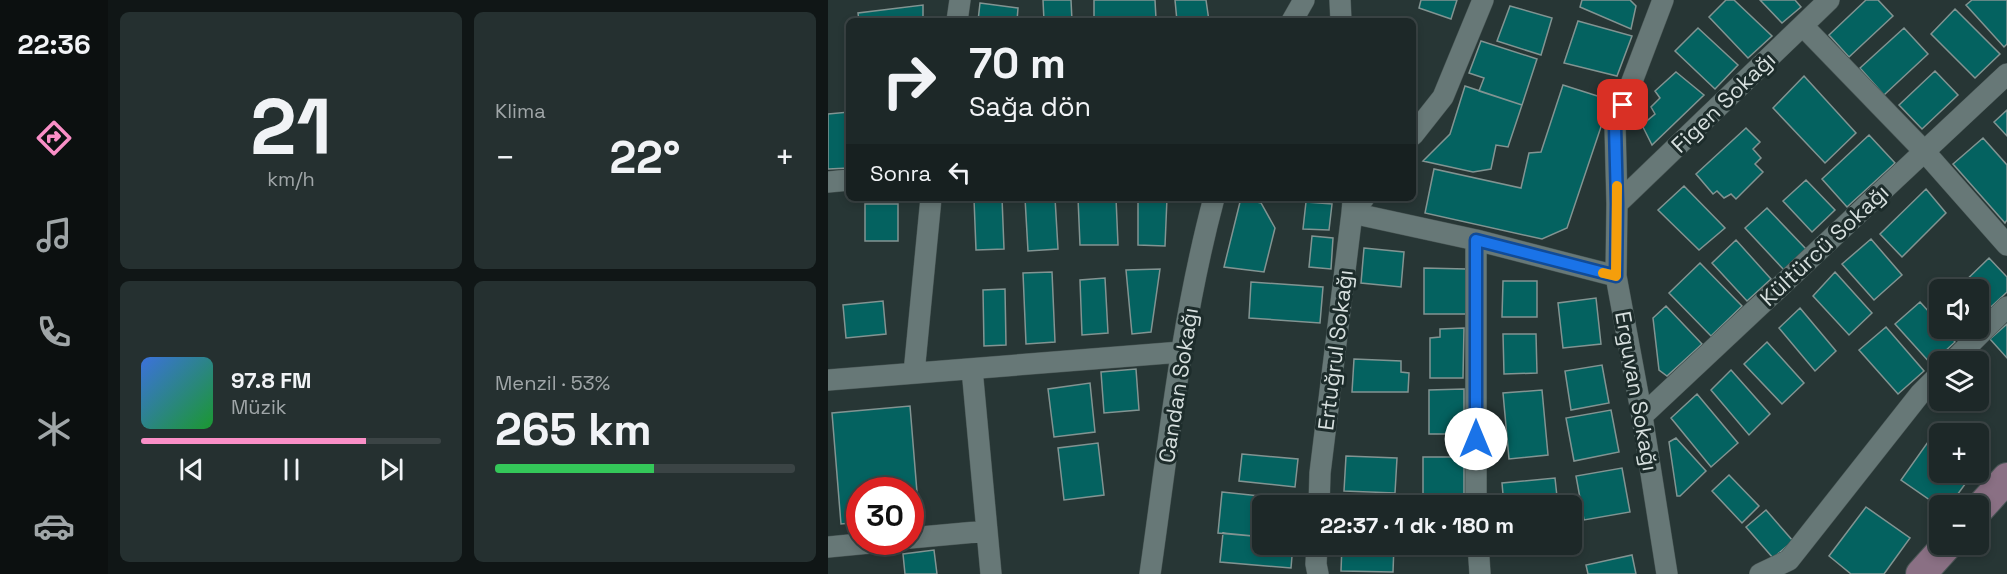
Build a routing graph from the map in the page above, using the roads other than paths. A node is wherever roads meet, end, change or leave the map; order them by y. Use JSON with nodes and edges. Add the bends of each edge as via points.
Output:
{"nodes":[{"id":1,"x":960,"y":0,"type":"edge"},
{"id":2,"x":1304,"y":0,"type":"edge"},
{"id":3,"x":1340,"y":0,"type":"edge"},
{"id":4,"x":1483,"y":0,"type":"edge"},
{"id":5,"x":1663,"y":0,"type":"edge"},
{"id":6,"x":1829,"y":0,"type":"edge"},
{"id":7,"x":957,"y":18,"type":"edge"},
{"id":8,"x":1294,"y":18,"type":"edge"},
{"id":9,"x":1341,"y":18,"type":"edge"},
{"id":10,"x":1803,"y":26,"type":"junction"},
{"id":11,"x":2007,"y":74,"type":"edge"},
{"id":12,"x":1416,"y":131,"type":"edge"},
{"id":13,"x":1924,"y":151,"type":"junction"},
{"id":14,"x":846,"y":180,"type":"edge"},
{"id":15,"x":828,"y":182,"type":"edge"},
{"id":16,"x":931,"y":201,"type":"edge"},
{"id":17,"x":1213,"y":201,"type":"edge"},
{"id":18,"x":1356,"y":203,"type":"edge"},
{"id":19,"x":1617,"y":204,"type":"junction"},
{"id":20,"x":1476,"y":240,"type":"junction"},
{"id":21,"x":2007,"y":246,"type":"edge"},
{"id":22,"x":1616,"y":276,"type":"junction"},
{"id":23,"x":2007,"y":308,"type":"edge"},
{"id":24,"x":1963,"y":351,"type":"edge"},
{"id":25,"x":1181,"y":352,"type":"junction"},
{"id":26,"x":972,"y":369,"type":"junction"},
{"id":27,"x":914,"y":373,"type":"junction"},
{"id":28,"x":828,"y":380,"type":"edge"},
{"id":29,"x":1929,"y":385,"type":"edge"},
{"id":30,"x":1642,"y":416,"type":"junction"},
{"id":31,"x":2007,"y":478,"type":"edge"},
{"id":32,"x":1319,"y":495,"type":"edge"},
{"id":33,"x":1476,"y":495,"type":"edge"},
{"id":34,"x":1989,"y":498,"type":"edge"},
{"id":35,"x":987,"y":531,"type":"junction"},
{"id":36,"x":924,"y":537,"type":"edge"},
{"id":37,"x":846,"y":545,"type":"edge"},
{"id":38,"x":828,"y":547,"type":"edge"},
{"id":39,"x":1316,"y":555,"type":"edge"},
{"id":40,"x":1479,"y":555,"type":"edge"},
{"id":41,"x":1938,"y":555,"type":"edge"},
{"id":42,"x":991,"y":574,"type":"edge"},
{"id":43,"x":1150,"y":574,"type":"edge"},
{"id":44,"x":1318,"y":574,"type":"edge"},
{"id":45,"x":1480,"y":574,"type":"edge"},
{"id":46,"x":1667,"y":574,"type":"edge"},
{"id":47,"x":1760,"y":574,"type":"edge"},
{"id":48,"x":1921,"y":574,"type":"edge"}],
"edges":[{"from":1,"to":7,"type":"street"},
{"from":2,"to":8,"type":"street"},
{"from":3,"to":9,"type":"street"},
{"from":4,"to":12,"type":"street","via":[[1443,97]]},
{"from":5,"to":19,"type":"street","name":"Erguvan Sokağı","via":[[1615,126]]},
{"from":6,"to":10,"type":"street","name":"Figen Sokağı"},
{"from":10,"to":13,"type":"street"},
{"from":10,"to":19,"type":"street","name":"Figen Sokağı"},
{"from":11,"to":13,"type":"street","name":"Kültürcü Sokağı"},
{"from":13,"to":21,"type":"street"},
{"from":13,"to":30,"type":"street","name":"Kültürcü Sokağı"},
{"from":14,"to":15,"type":"street"},
{"from":16,"to":27,"type":"street"},
{"from":17,"to":25,"type":"street","name":"Candan Sokağı"},
{"from":18,"to":20,"type":"street"},
{"from":18,"to":32,"type":"street","name":"Ertuğrul Sokağı"},
{"from":19,"to":22,"type":"street","name":"Erguvan Sokağı"},
{"from":20,"to":22,"type":"street"},
{"from":20,"to":33,"type":"street"},
{"from":22,"to":30,"type":"street","name":"Erguvan Sokağı"},
{"from":23,"to":24,"type":"street"},
{"from":25,"to":26,"type":"street"},
{"from":25,"to":43,"type":"street","name":"Candan Sokağı"},
{"from":26,"to":27,"type":"street"},
{"from":26,"to":35,"type":"street"},
{"from":27,"to":28,"type":"street"},
{"from":29,"to":47,"type":"street","via":[[1789,560]]},
{"from":30,"to":46,"type":"street","name":"Erguvan Sokağı"},
{"from":31,"to":34,"type":"main road"},
{"from":35,"to":36,"type":"street"},
{"from":35,"to":42,"type":"street"},
{"from":37,"to":38,"type":"street"},
{"from":39,"to":44,"type":"street"},
{"from":40,"to":45,"type":"street"},
{"from":41,"to":48,"type":"main road"}]}
